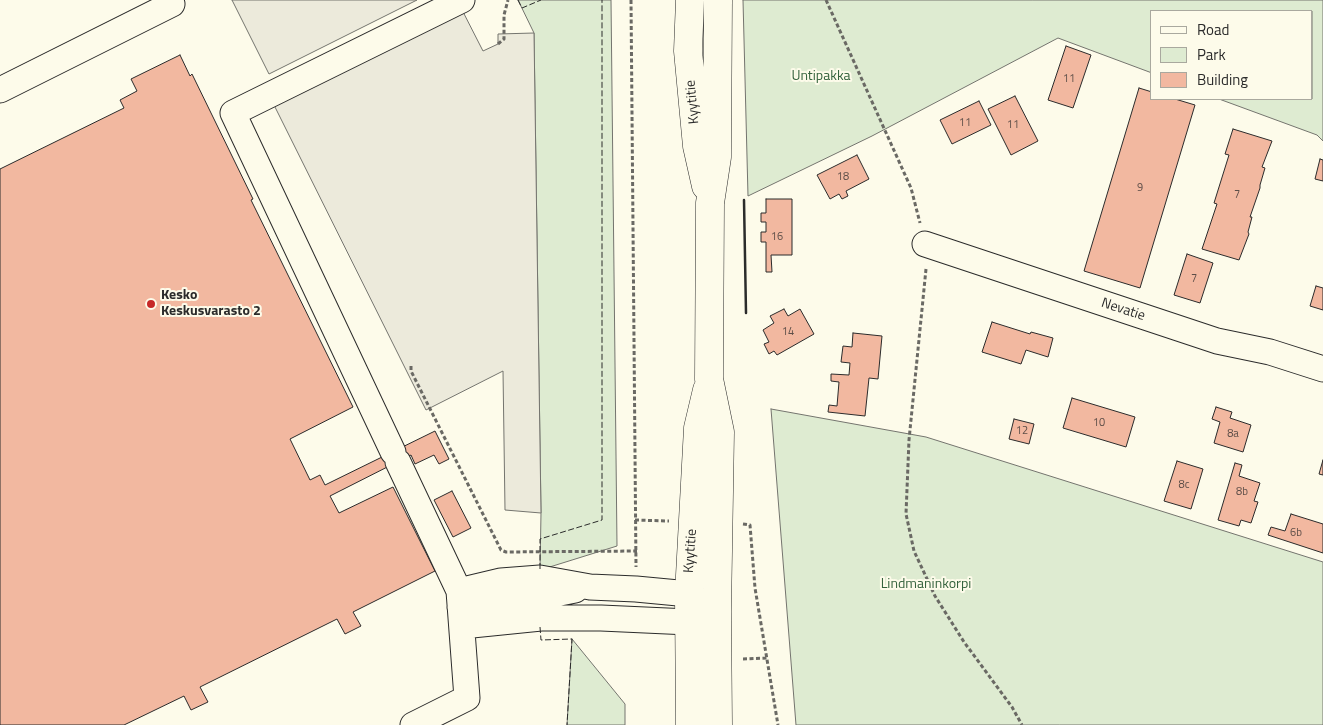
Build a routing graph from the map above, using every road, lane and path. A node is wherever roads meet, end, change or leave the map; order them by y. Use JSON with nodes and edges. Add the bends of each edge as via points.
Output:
{"nodes":[{"id":1,"x":462,"y":0,"type":"edge"},
{"id":2,"x":508,"y":0,"type":"edge"},
{"id":3,"x":631,"y":0,"type":"edge"},
{"id":4,"x":690,"y":0,"type":"edge"},
{"id":5,"x":718,"y":0,"type":"edge"},
{"id":6,"x":826,"y":0,"type":"edge"},
{"id":7,"x":172,"y":4,"type":"dead end"},
{"id":8,"x":498,"y":44,"type":"dead end"},
{"id":9,"x":0,"y":90,"type":"edge"},
{"id":10,"x":710,"y":202,"type":"junction"},
{"id":11,"x":925,"y":244,"type":"junction"},
{"id":12,"x":411,"y":366,"type":"dead end"},
{"id":13,"x":1323,"y":370,"type":"edge"},
{"id":14,"x":709,"y":379,"type":"junction"},
{"id":15,"x":750,"y":525,"type":"dead end"},
{"id":16,"x":637,"y":551,"type":"junction"},
{"id":17,"x":636,"y":588,"type":"junction"},
{"id":18,"x":688,"y":594,"type":"junction"},
{"id":19,"x":461,"y":608,"type":"junction"},
{"id":20,"x":717,"y":611,"type":"junction"},
{"id":21,"x":689,"y":622,"type":"junction"},
{"id":22,"x":413,"y":725,"type":"edge"},
{"id":23,"x":690,"y":725,"type":"edge"},
{"id":24,"x":718,"y":725,"type":"edge"},
{"id":25,"x":778,"y":725,"type":"edge"},
{"id":26,"x":1022,"y":725,"type":"edge"}],
"edges":[{"from":1,"to":19,"type":"street","via":[[234,113],[395,457]]},
{"from":2,"to":8,"type":"path","via":[[504,14],[504,39]]},
{"from":3,"to":16,"type":"path"},
{"from":4,"to":10,"type":"main road","name":"Kyytitie","via":[[688,51],[697,146]]},
{"from":5,"to":10,"type":"main road","name":"Kyytitie","via":[[717,149]]},
{"from":6,"to":11,"type":"path","via":[[912,188]]},
{"from":7,"to":9,"type":"street"},
{"from":10,"to":14,"type":"main road","name":"Kyytitie"},
{"from":11,"to":13,"type":"street","name":"Nevatie","via":[[1217,341],[1270,352]]},
{"from":11,"to":26,"type":"path","via":[[926,275],[908,440],[906,514],[914,551],[935,596]]},
{"from":12,"to":16,"type":"path","via":[[410,371],[501,550]]},
{"from":14,"to":18,"type":"main road","name":"Kyytitie","via":[[698,428]]},
{"from":14,"to":20,"type":"main road","name":"Kyytitie","via":[[720,432]]},
{"from":15,"to":25,"type":"path","via":[[755,588]]},
{"from":16,"to":17,"type":"path"},
{"from":17,"to":18,"type":"street"},
{"from":17,"to":19,"type":"street","via":[[590,587],[540,578],[500,581]]},
{"from":18,"to":20,"type":"street"},
{"from":18,"to":21,"type":"main road","name":"Kyytitie"},
{"from":19,"to":21,"type":"street","via":[[540,618]]},
{"from":19,"to":22,"type":"street","via":[[467,698]]},
{"from":20,"to":21,"type":"street"},
{"from":20,"to":24,"type":"main road","name":"Kyytitie"},
{"from":21,"to":23,"type":"main road","name":"Kyytitie"}]}
